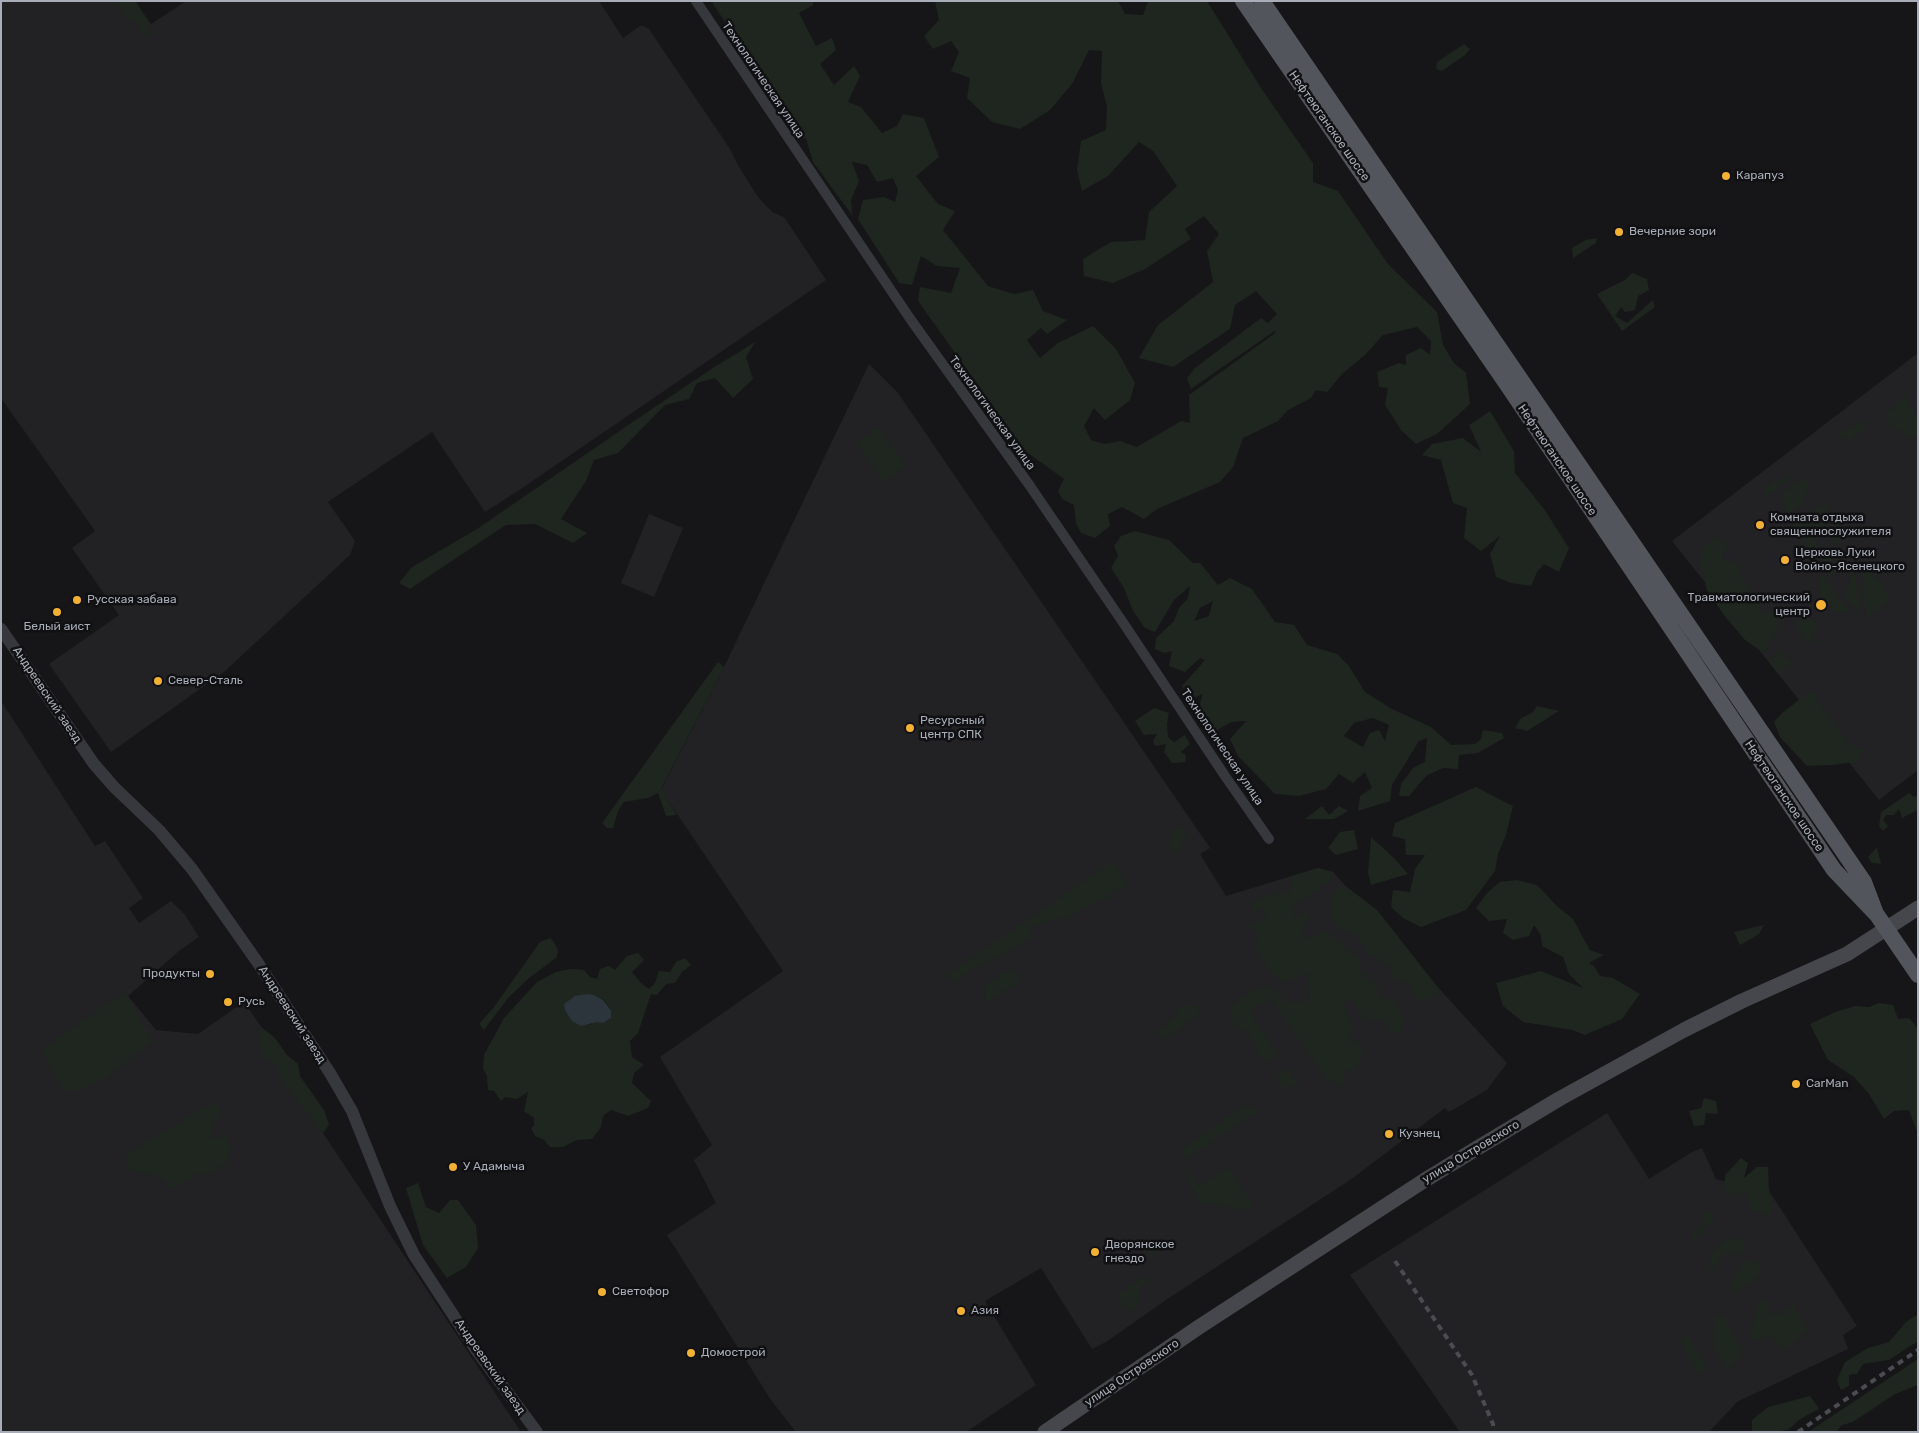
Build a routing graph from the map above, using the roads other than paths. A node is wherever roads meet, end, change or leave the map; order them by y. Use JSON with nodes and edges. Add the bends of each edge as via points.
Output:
{"nodes":[{"id":1,"x":696,"y":1,"type":"edge"},
{"id":2,"x":1243,"y":1,"type":"edge"},
{"id":3,"x":1262,"y":1,"type":"edge"},
{"id":4,"x":1,"y":628,"type":"edge"},
{"id":5,"x":1269,"y":839,"type":"dead end"},
{"id":6,"x":1918,"y":908,"type":"edge"},
{"id":7,"x":1877,"y":915,"type":"junction"},
{"id":8,"x":1886,"y":929,"type":"junction"},
{"id":9,"x":1918,"y":975,"type":"edge"},
{"id":10,"x":537,"y":1432,"type":"edge"},
{"id":11,"x":1044,"y":1432,"type":"edge"}],
"edges":[{"from":1,"to":5,"type":"street","name":"Технологическая улица","via":[[911,320],[1030,486]]},
{"from":2,"to":7,"type":"main road","name":"Нефтеюганское шоссе","via":[[1508,386],[1834,870]]},
{"from":3,"to":7,"type":"main road","name":"Нефтеюганское шоссе","via":[[1864,882]]},
{"from":4,"to":10,"type":"street","name":"Андреевский заезд","via":[[94,764],[192,869],[247,948],[352,1111],[390,1206],[414,1255],[476,1350]]},
{"from":6,"to":8,"type":"main road","name":"улица Островского"},
{"from":7,"to":8,"type":"main road","name":"Нефтеюганское шоссе"},
{"from":8,"to":9,"type":"main road","name":"Нефтеюганское шоссе"},
{"from":8,"to":11,"type":"main road","name":"улица Островского","via":[[1847,954],[1684,1030],[1559,1099],[1425,1180]]}]}
